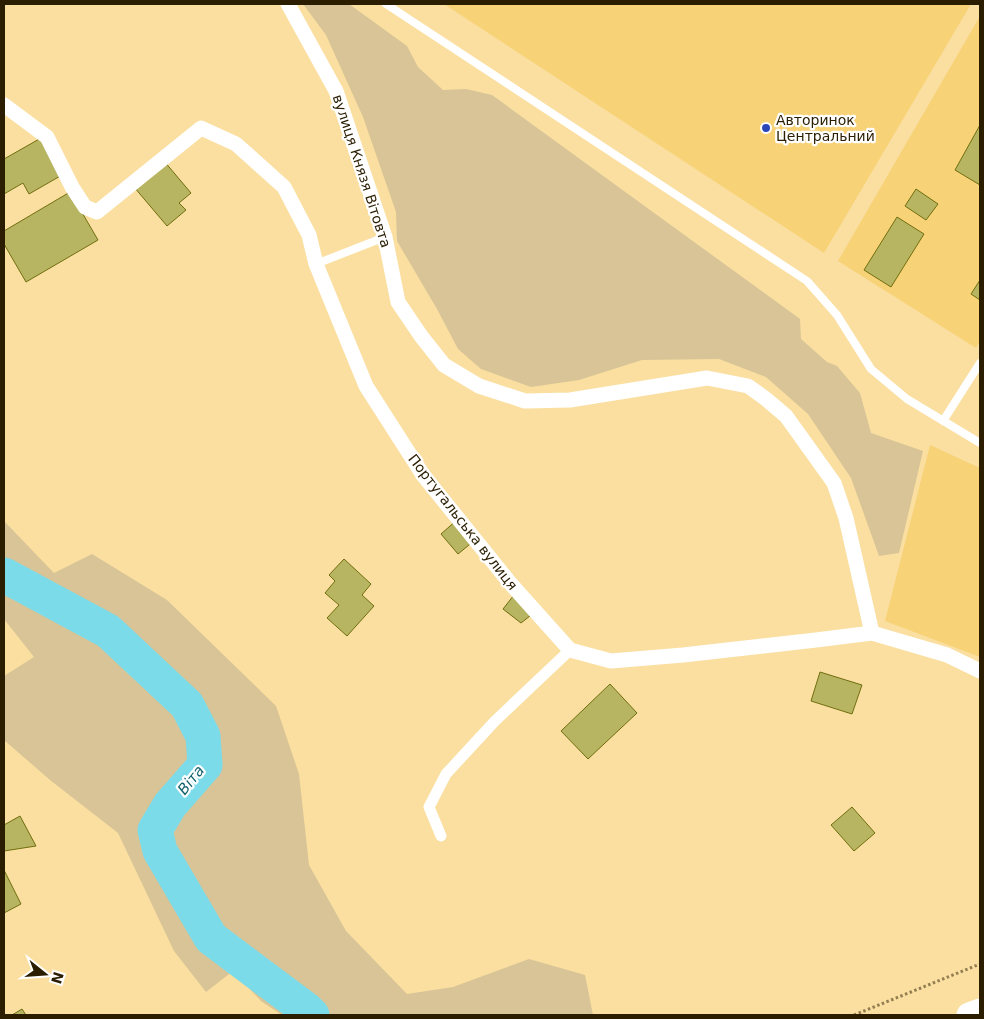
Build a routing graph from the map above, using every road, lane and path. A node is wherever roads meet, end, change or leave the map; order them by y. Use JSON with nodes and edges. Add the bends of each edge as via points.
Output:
{"nodes":[{"id":1,"x":288,"y":4,"type":"edge"},
{"id":2,"x":386,"y":4,"type":"edge"},
{"id":3,"x":4,"y":105,"type":"edge"},
{"id":4,"x":385,"y":237,"type":"junction"},
{"id":5,"x":316,"y":264,"type":"junction"},
{"id":6,"x":980,"y":363,"type":"edge"},
{"id":7,"x":944,"y":421,"type":"junction"},
{"id":8,"x":980,"y":443,"type":"edge"},
{"id":9,"x":872,"y":633,"type":"junction"},
{"id":10,"x":570,"y":650,"type":"junction"},
{"id":11,"x":980,"y":671,"type":"edge"},
{"id":12,"x":442,"y":836,"type":"dead end"},
{"id":13,"x":980,"y":964,"type":"edge"},
{"id":14,"x":980,"y":1011,"type":"edge"},
{"id":15,"x":854,"y":1015,"type":"edge"},
{"id":16,"x":969,"y":1015,"type":"edge"}],
"edges":[{"from":1,"to":4,"type":"street","name":"вулиця Князя Вітовта","via":[[336,91]]},
{"from":2,"to":7,"type":"lane","via":[[807,282],[837,315],[871,369],[907,399]]},
{"from":3,"to":5,"type":"street","name":"Португальська вулиця","via":[[47,137],[85,207],[97,212],[201,128],[236,144],[284,187],[309,235]]},
{"from":4,"to":5,"type":"lane"},
{"from":4,"to":9,"type":"street","name":"вулиця Князя Вітовта","via":[[398,302],[444,365],[479,386],[526,401],[570,400],[706,378],[748,386],[766,399],[786,416],[834,483],[846,518]]},
{"from":5,"to":10,"type":"street","name":"Португальська вулиця","via":[[366,386],[423,474],[510,583]]},
{"from":6,"to":7,"type":"lane"},
{"from":7,"to":8,"type":"lane"},
{"from":9,"to":10,"type":"street","via":[[611,661]]},
{"from":9,"to":11,"type":"street","via":[[948,655]]},
{"from":10,"to":12,"type":"street","via":[[495,720],[446,774],[429,807]]},
{"from":13,"to":15,"type":"path"},
{"from":14,"to":16,"type":"main road"}]}
